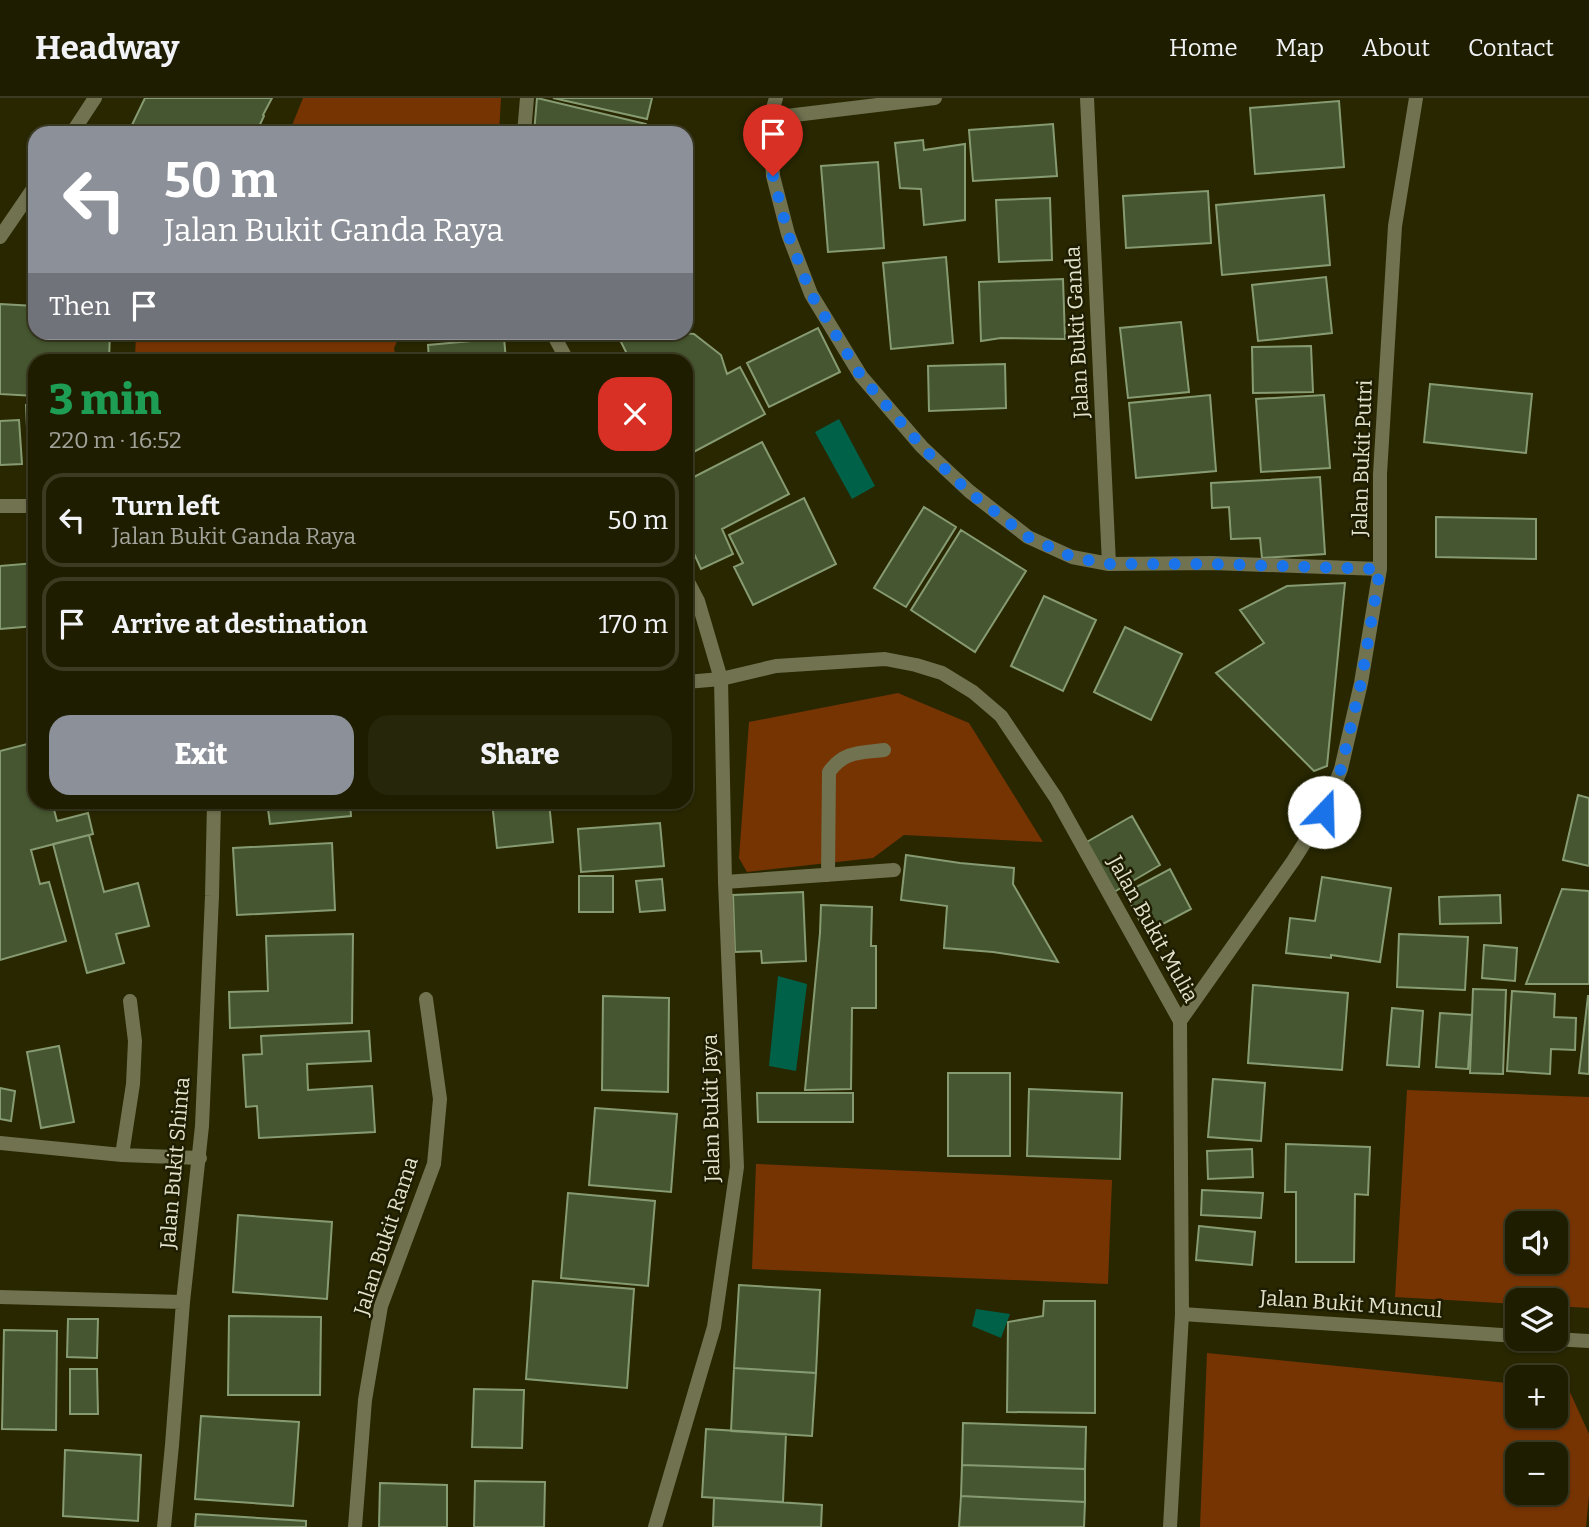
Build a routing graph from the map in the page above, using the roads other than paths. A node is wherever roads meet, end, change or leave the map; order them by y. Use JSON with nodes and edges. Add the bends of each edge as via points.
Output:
{"nodes":[{"id":1,"x":95,"y":98,"type":"edge"},
{"id":2,"x":527,"y":98,"type":"edge"},
{"id":3,"x":776,"y":98,"type":"edge"},
{"id":4,"x":935,"y":98,"type":"edge"},
{"id":5,"x":1087,"y":98,"type":"edge"},
{"id":6,"x":1416,"y":98,"type":"edge"},
{"id":7,"x":770,"y":118,"type":"junction"},
{"id":8,"x":77,"y":126,"type":"edge"},
{"id":9,"x":525,"y":126,"type":"edge"},
{"id":10,"x":28,"y":197,"type":"edge"},
{"id":11,"x":0,"y":237,"type":"edge"},
{"id":12,"x":0,"y":506,"type":"edge"},
{"id":13,"x":28,"y":506,"type":"edge"},
{"id":14,"x":1109,"y":564,"type":"junction"},
{"id":15,"x":1380,"y":569,"type":"junction"},
{"id":16,"x":693,"y":591,"type":"edge"},
{"id":17,"x":721,"y":679,"type":"junction"},
{"id":18,"x":693,"y":681,"type":"edge"},
{"id":19,"x":884,"y":750,"type":"dead end"},
{"id":20,"x":214,"y":809,"type":"edge"},
{"id":21,"x":894,"y":870,"type":"dead end"},
{"id":22,"x":828,"y":875,"type":"junction"},
{"id":23,"x":724,"y":882,"type":"junction"},
{"id":24,"x":426,"y":999,"type":"dead end"},
{"id":25,"x":130,"y":1001,"type":"dead end"},
{"id":26,"x":1180,"y":1021,"type":"junction"},
{"id":27,"x":0,"y":1143,"type":"edge"},
{"id":28,"x":122,"y":1155,"type":"junction"},
{"id":29,"x":200,"y":1158,"type":"junction"},
{"id":30,"x":0,"y":1297,"type":"edge"},
{"id":31,"x":183,"y":1302,"type":"junction"},
{"id":32,"x":1182,"y":1314,"type":"junction"},
{"id":33,"x":1505,"y":1335,"type":"edge"},
{"id":34,"x":1568,"y":1340,"type":"edge"},
{"id":35,"x":1589,"y":1341,"type":"edge"},
{"id":36,"x":164,"y":1527,"type":"edge"},
{"id":37,"x":355,"y":1527,"type":"edge"},
{"id":38,"x":655,"y":1527,"type":"edge"},
{"id":39,"x":1170,"y":1527,"type":"edge"}],
"edges":[{"from":1,"to":8,"type":"street"},
{"from":2,"to":9,"type":"street"},
{"from":3,"to":7,"type":"street"},
{"from":4,"to":7,"type":"street"},
{"from":5,"to":14,"type":"street","name":"Jalan Bukit Ganda"},
{"from":6,"to":15,"type":"street","name":"Jalan Bukit Putri","via":[[1395,226],[1380,474]]},
{"from":7,"to":14,"type":"street","via":[[773,176],[788,234],[811,294],[861,376],[922,447],[1018,530],[1072,557]]},
{"from":10,"to":11,"type":"street"},
{"from":12,"to":13,"type":"street"},
{"from":14,"to":15,"type":"street"},
{"from":15,"to":26,"type":"street","name":"Jalan Bukit Putri","via":[[1361,683],[1341,769],[1324,812]]},
{"from":16,"to":17,"type":"street","name":"Jalan Bukit Jaya"},
{"from":17,"to":18,"type":"street","name":"Jalan Bukit Mulia"},
{"from":17,"to":23,"type":"street","name":"Jalan Bukit Jaya"},
{"from":17,"to":26,"type":"street","name":"Jalan Bukit Mulia","via":[[776,666],[885,659],[942,673],[973,692],[1001,716],[1056,798]]},
{"from":19,"to":22,"type":"street","via":[[845,755],[829,772]]},
{"from":20,"to":29,"type":"street","name":"Jalan Bukit Shinta"},
{"from":21,"to":22,"type":"street"},
{"from":22,"to":23,"type":"street"},
{"from":23,"to":38,"type":"street","name":"Jalan Bukit Jaya","via":[[737,1167],[714,1327]]},
{"from":24,"to":37,"type":"street","name":"Jalan Bukit Rama","via":[[440,1099],[434,1164],[381,1307],[365,1400]]},
{"from":25,"to":28,"type":"street","via":[[134,1073]]},
{"from":26,"to":32,"type":"street","name":"Jalan Bukit Mulia"},
{"from":27,"to":28,"type":"street"},
{"from":28,"to":29,"type":"street"},
{"from":29,"to":31,"type":"street","name":"Jalan Bukit Shinta"},
{"from":30,"to":31,"type":"street"},
{"from":31,"to":36,"type":"street","name":"Jalan Bukit Shinta"},
{"from":32,"to":33,"type":"street","name":"Jalan Bukit Muncul"},
{"from":32,"to":39,"type":"street","name":"Jalan Bukit Mulia"},
{"from":34,"to":35,"type":"street"}]}
